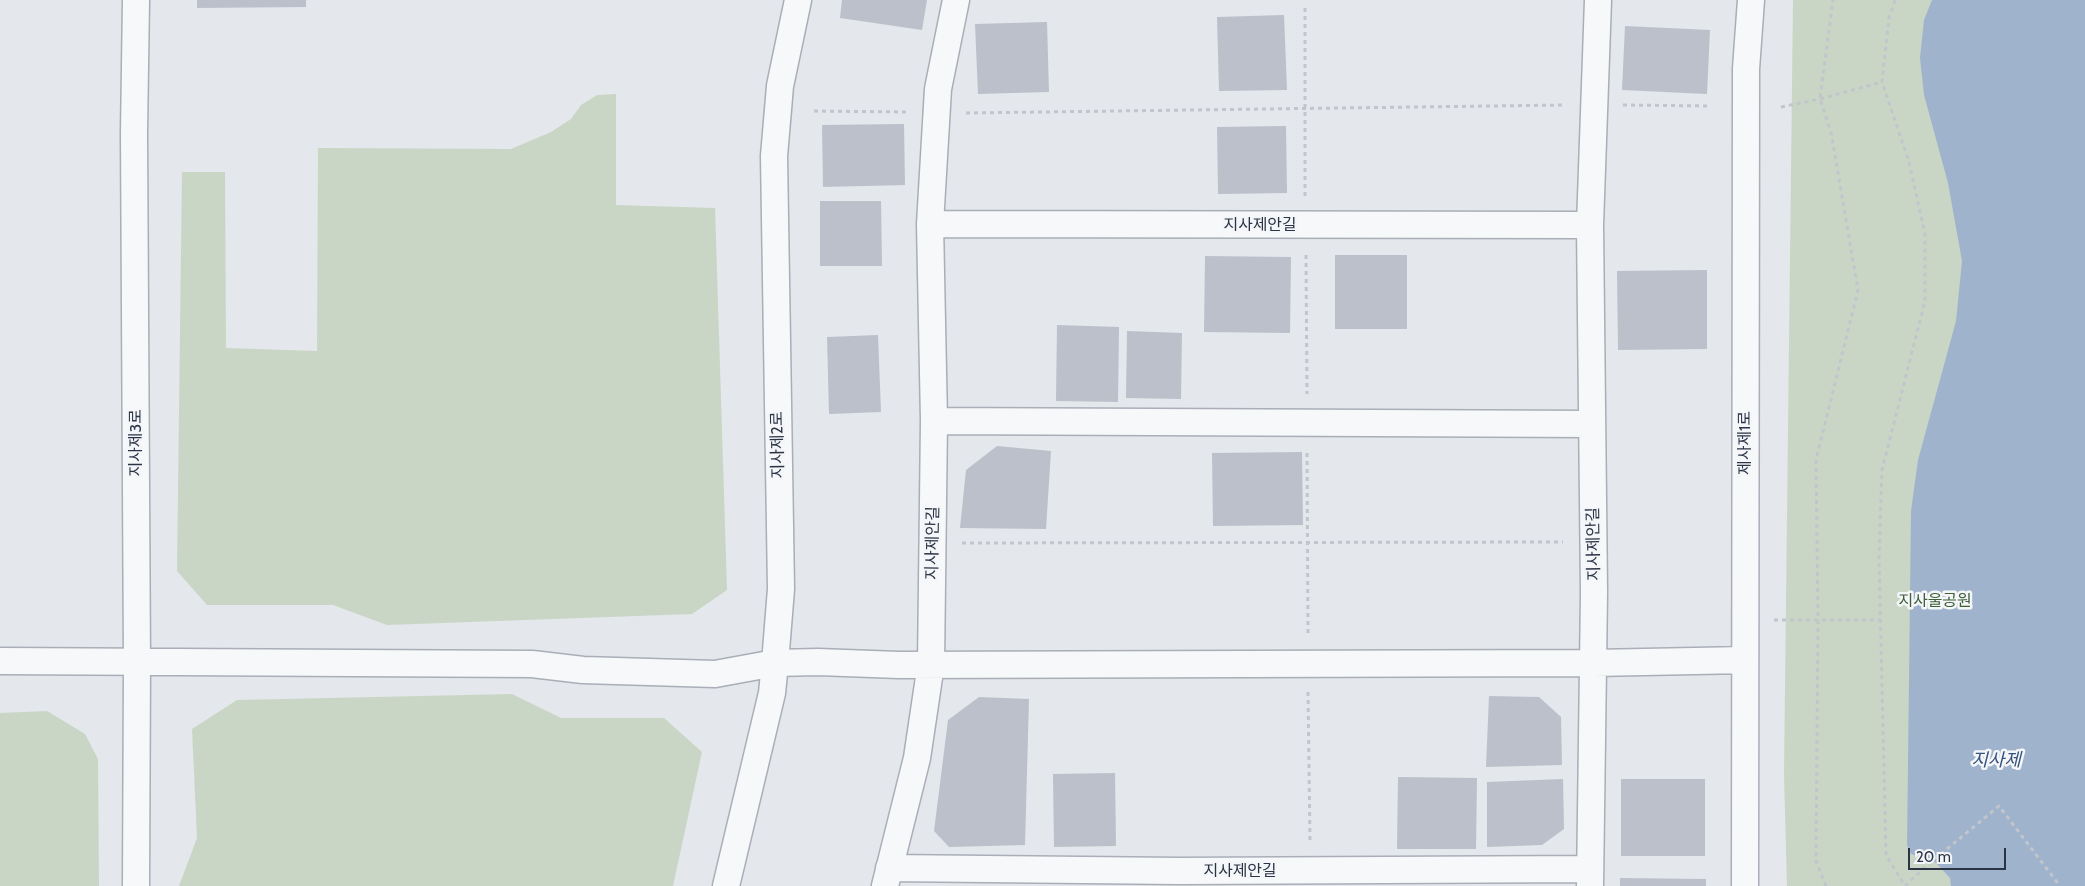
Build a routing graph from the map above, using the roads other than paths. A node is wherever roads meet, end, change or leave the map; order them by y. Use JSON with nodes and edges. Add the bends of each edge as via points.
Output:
{"nodes":[{"id":1,"x":136,"y":0,"type":"edge"},
{"id":2,"x":798,"y":0,"type":"edge"},
{"id":3,"x":956,"y":0,"type":"edge"},
{"id":4,"x":1598,"y":0,"type":"edge"},
{"id":5,"x":1751,"y":0,"type":"edge"},
{"id":6,"x":930,"y":224,"type":"junction"},
{"id":7,"x":1590,"y":225,"type":"junction"},
{"id":8,"x":934,"y":421,"type":"junction"},
{"id":9,"x":1592,"y":424,"type":"junction"},
{"id":10,"x":1745,"y":660,"type":"junction"},
{"id":11,"x":0,"y":661,"type":"edge"},
{"id":12,"x":137,"y":663,"type":"junction"},
{"id":13,"x":775,"y":663,"type":"junction"},
{"id":14,"x":1594,"y":663,"type":"junction"},
{"id":15,"x":931,"y":664,"type":"junction"},
{"id":16,"x":887,"y":877,"type":"edge"},
{"id":17,"x":1590,"y":878,"type":"edge"},
{"id":18,"x":136,"y":886,"type":"edge"},
{"id":19,"x":726,"y":886,"type":"edge"},
{"id":20,"x":1745,"y":886,"type":"edge"}],
"edges":[{"from":1,"to":12,"type":"street","name":"지사제3로"},
{"from":2,"to":13,"type":"street","name":"지사제2로","via":[[780,86],[774,156],[781,589]]},
{"from":3,"to":6,"type":"street","name":"지사제안길","via":[[938,89]]},
{"from":4,"to":7,"type":"street","name":"지사제안길"},
{"from":5,"to":10,"type":"street","name":"제사제1로","via":[[1746,69]]},
{"from":6,"to":7,"type":"street","name":"지사제안길"},
{"from":6,"to":8,"type":"street","name":"지사제안길"},
{"from":7,"to":9,"type":"street","name":"지사제안길"},
{"from":8,"to":9,"type":"street"},
{"from":8,"to":15,"type":"street","name":"지사제안길"},
{"from":9,"to":14,"type":"street","name":"지사제안길"},
{"from":10,"to":14,"type":"street"},
{"from":10,"to":20,"type":"street","name":"제사제1로"},
{"from":11,"to":12,"type":"street"},
{"from":12,"to":13,"type":"street","via":[[532,664],[583,670],[715,674]]},
{"from":12,"to":18,"type":"street","name":"지사제3로"},
{"from":13,"to":15,"type":"street"},
{"from":13,"to":19,"type":"street","name":"지사제2로","via":[[772,693]]},
{"from":14,"to":15,"type":"street"},
{"from":14,"to":17,"type":"street","name":"지사제안길"},
{"from":15,"to":16,"type":"street","name":"지사제안길","via":[[916,758]]},
{"from":16,"to":17,"type":"street","name":"지사제안길","via":[[1179,871]]}]}
